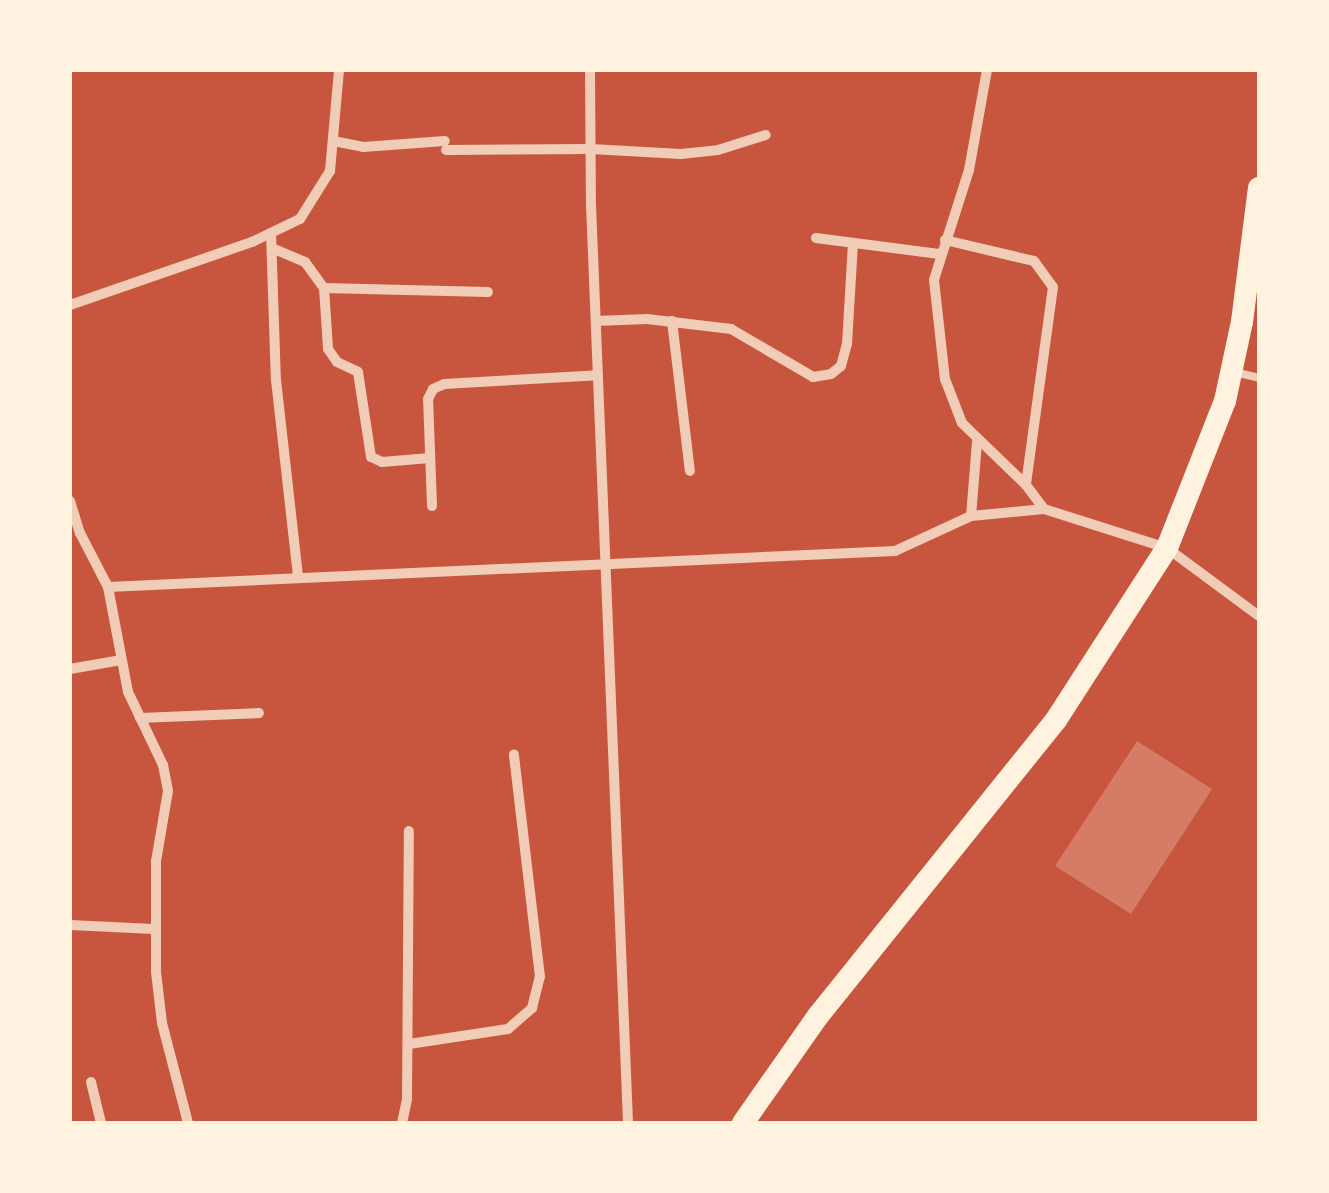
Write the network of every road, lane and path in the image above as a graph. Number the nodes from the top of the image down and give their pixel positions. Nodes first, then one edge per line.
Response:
1 (338, 70) edge
2 (590, 70) edge
3 (987, 70) edge
4 (766, 135) dead end
5 (332, 141) junction
6 (591, 149) junction
7 (1259, 188) edge
8 (271, 233) junction
9 (816, 238) dead end
10 (944, 240) junction
11 (853, 243) junction
12 (272, 248) junction
13 (939, 254) junction
14 (324, 288) junction
15 (488, 292) dead end
16 (70, 305) edge
17 (672, 321) junction
18 (596, 322) junction
19 (1231, 372) junction
20 (598, 375) junction
21 (1259, 378) edge
22 (977, 442) junction
23 (430, 458) junction
24 (690, 470) dead end
25 (1026, 486) junction
26 (70, 501) edge
27 (432, 506) dead end
28 (1044, 509) junction
29 (970, 516) junction
30 (1167, 548) junction
31 (607, 563) junction
32 (298, 576) junction
33 (108, 587) junction
34 (1259, 616) edge
35 (120, 660) junction
36 (70, 669) edge
37 (259, 713) dead end
38 (140, 718) junction
39 (514, 756) dead end
40 (410, 831) dead end
41 (70, 925) edge
42 (154, 929) junction
43 (409, 1044) junction
44 (92, 1082) dead end
45 (100, 1123) edge
46 (188, 1123) edge
47 (402, 1123) edge
48 (628, 1123) edge
49 (744, 1123) edge

1 - 5 street
2 - 6 street
3 - 10 street
4 - 6 street
5 - 6 street
5 - 8 street
6 - 18 street
7 - 19 highway
8 - 12 street
8 - 16 street
9 - 11 street
10 - 13 street
10 - 25 street
11 - 13 street
11 - 17 street
12 - 14 street
12 - 32 street
13 - 22 street
14 - 15 street
14 - 23 street
17 - 18 street
17 - 24 street
18 - 20 street
19 - 21 lane
19 - 30 highway
20 - 23 street
20 - 31 street
22 - 25 street
22 - 29 street
23 - 27 street
25 - 28 street
26 - 33 street
28 - 29 street
28 - 30 street
29 - 31 street
30 - 34 street
30 - 49 highway
31 - 32 street
31 - 48 street
32 - 33 street
33 - 35 street
35 - 36 street
35 - 38 street
37 - 38 street
38 - 42 street
39 - 43 street
40 - 43 street
41 - 42 street
42 - 46 street
43 - 47 street
44 - 45 street

